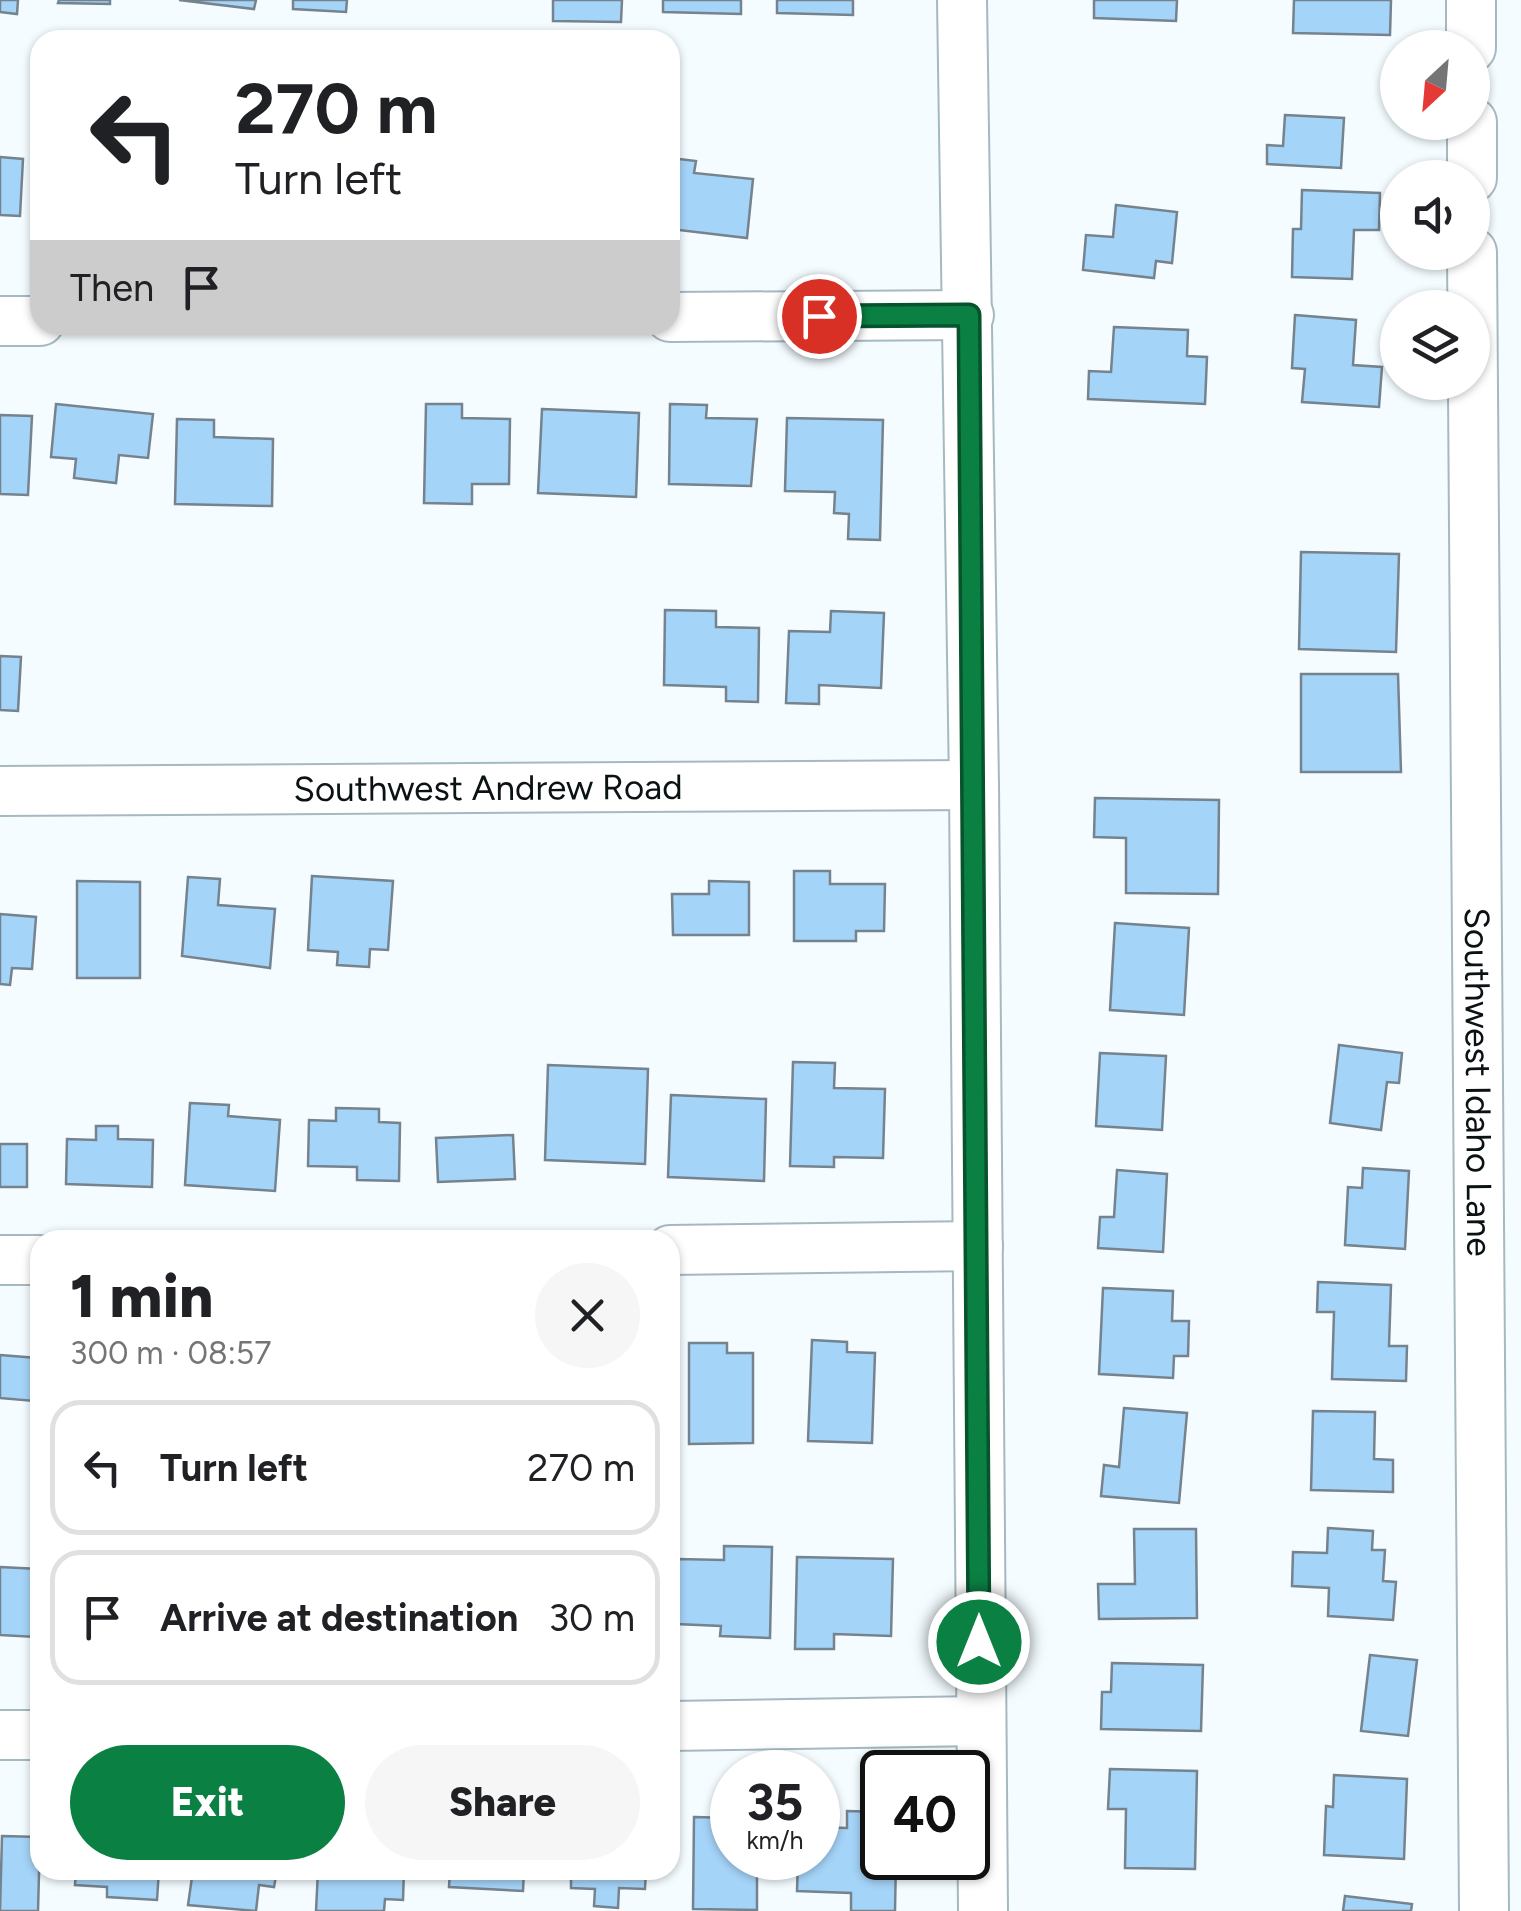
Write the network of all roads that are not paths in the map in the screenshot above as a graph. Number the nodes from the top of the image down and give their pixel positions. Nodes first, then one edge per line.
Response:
1 (962, 0) edge
2 (1471, 0) edge
3 (1471, 30) edge
4 (1472, 270) edge
5 (969, 315) junction
6 (680, 317) edge
7 (30, 321) edge
8 (0, 322) edge
9 (974, 785) junction
10 (0, 791) edge
11 (978, 1246) junction
12 (680, 1250) edge
13 (0, 1260) edge
14 (30, 1260) edge
15 (980, 1721) junction
16 (680, 1726) edge
17 (0, 1735) edge
18 (30, 1735) edge
19 (983, 1911) edge
20 (1484, 1911) edge

1 - 5 street
2 - 3 street
4 - 20 street, Southwest Idaho Lane
5 - 6 street
5 - 9 street
7 - 8 street
9 - 10 street, Southwest Andrew Road
9 - 11 street
11 - 12 street
11 - 15 street
13 - 14 street
15 - 16 street
15 - 19 street
17 - 18 street

